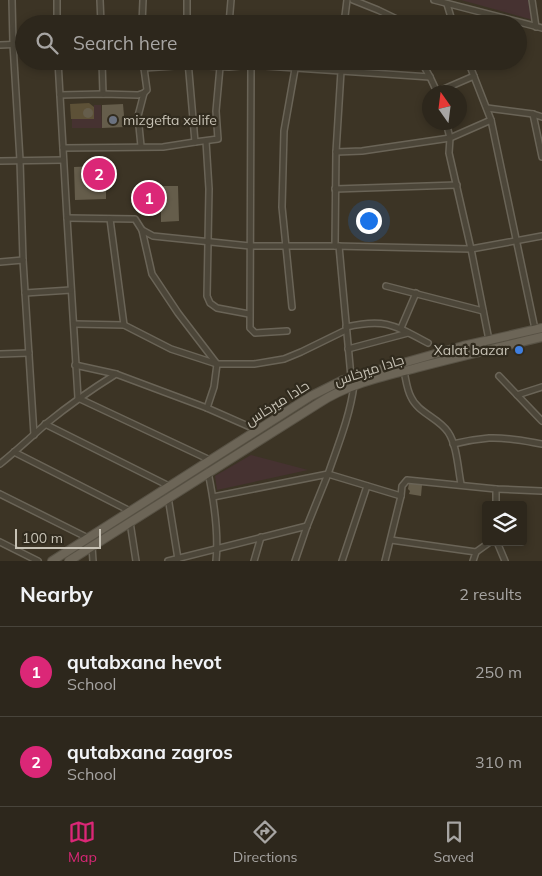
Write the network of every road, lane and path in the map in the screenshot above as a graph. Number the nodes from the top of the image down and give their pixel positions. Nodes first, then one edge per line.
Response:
1 (12, 0) edge
2 (57, 0) edge
3 (100, 0) edge
4 (143, 0) edge
5 (187, 0) edge
6 (231, 0) edge
7 (339, 0) edge
8 (354, 0) edge
9 (434, 0) edge
10 (532, 0) edge
11 (347, 2) edge
12 (447, 4) junction
13 (57, 15) edge
14 (101, 15) edge
15 (142, 15) edge
16 (186, 15) edge
17 (230, 15) edge
18 (345, 15) edge
19 (388, 15) edge
20 (450, 15) edge
21 (489, 15) edge
22 (539, 28) edge
23 (13, 44) junction
24 (0, 46) edge
25 (59, 70) edge
26 (102, 70) edge
27 (144, 70) edge
28 (189, 70) edge
29 (220, 70) edge
30 (251, 70) edge
31 (295, 70) edge
32 (318, 70) edge
33 (426, 70) edge
34 (472, 70) edge
35 (340, 71) junction
36 (474, 76) junction
37 (430, 77) junction
38 (434, 85) edge
39 (453, 85) edge
40 (144, 93) junction
41 (103, 94) junction
42 (60, 95) junction
43 (487, 108) junction
44 (533, 114) junction
45 (542, 117) edge
46 (491, 120) junction
47 (448, 130) edge
48 (450, 138) junction
49 (206, 141) junction
50 (195, 142) junction
51 (141, 146) junction
52 (63, 148) junction
53 (336, 152) junction
54 (542, 157) edge
55 (20, 160) junction
56 (63, 160) junction
57 (0, 161) edge
58 (457, 185) junction
59 (335, 189) junction
60 (66, 218) junction
61 (110, 218) junction
62 (142, 230) junction
63 (542, 236) edge
64 (208, 242) junction
65 (516, 242) junction
66 (250, 246) junction
67 (337, 246) junction
68 (286, 247) junction
69 (471, 249) junction
70 (23, 260) junction
71 (0, 262) edge
72 (386, 286) dead end
73 (71, 290) junction
74 (25, 293) junction
75 (416, 294) junction
76 (292, 308) dead end
77 (483, 311) junction
78 (249, 314) junction
79 (74, 324) junction
80 (124, 325) junction
81 (346, 328) junction
82 (401, 328) junction
83 (539, 328) edge
84 (287, 331) dead end
85 (408, 332) junction
86 (542, 337) edge
87 (488, 340) junction
88 (428, 343) dead end
89 (348, 349) junction
90 (29, 353) junction
91 (0, 354) edge
92 (217, 364) junction
93 (76, 365) junction
94 (404, 371) junction
95 (116, 374) junction
96 (499, 376) dead end
97 (351, 378) junction
98 (354, 385) junction
99 (542, 387) edge
100 (517, 395) junction
101 (78, 398) junction
102 (207, 408) junction
103 (542, 421) edge
104 (46, 424) junction
105 (257, 430) junction
106 (34, 435) junction
107 (454, 444) junction
108 (542, 444) edge
109 (14, 452) junction
110 (210, 460) junction
111 (0, 464) edge
112 (208, 472) junction
113 (328, 474) junction
114 (461, 484) junction
115 (170, 486) junction
116 (368, 486) junction
117 (496, 489) junction
118 (542, 491) edge
119 (0, 494) edge
120 (401, 496) junction
121 (168, 497) junction
122 (213, 497) junction
123 (496, 501) edge
124 (130, 511) junction
125 (130, 522) junction
126 (307, 526) junction
127 (88, 538) junction
128 (261, 538) junction
129 (391, 540) junction
130 (0, 542) edge
131 (92, 546) junction
132 (484, 546) edge
133 (499, 546) edge
134 (217, 548) junction
135 (476, 552) junction
136 (178, 559) junction
137 (38, 561) edge
138 (52, 561) edge
139 (69, 561) edge
140 (93, 561) edge
141 (136, 561) edge
142 (170, 561) edge
143 (216, 561) edge
144 (254, 561) edge
145 (295, 561) edge
146 (342, 561) edge
147 (385, 561) edge
148 (473, 561) edge
149 (505, 561) edge

1 - 23 street
2 - 13 street
3 - 14 street
4 - 15 street
5 - 16 street
6 - 17 street
7 - 11 street
8 - 19 street
9 - 12 street
10 - 22 street
11 - 18 street
12 - 20 street
12 - 21 street
23 - 24 street
23 - 55 street
25 - 42 street
26 - 41 street
27 - 40 street
28 - 50 street
29 - 49 street
30 - 66 street
31 - 68 street
32 - 35 street
33 - 37 street
34 - 36 street
35 - 37 street
35 - 53 street
36 - 39 street
36 - 43 street
37 - 38 street
40 - 41 street
40 - 51 street
41 - 42 street
42 - 52 street
43 - 44 street
43 - 46 street
44 - 45 street
44 - 54 street
46 - 48 street
46 - 65 street
47 - 48 street
48 - 53 street
48 - 58 street
49 - 50 street
49 - 64 street
50 - 51 street
51 - 52 street
52 - 56 street
53 - 59 street
55 - 56 street
55 - 57 street
55 - 70 street
56 - 60 street
58 - 59 street
58 - 69 street
59 - 67 street
60 - 61 street
60 - 73 street
61 - 62 street
61 - 80 street
62 - 64 street
62 - 92 street
63 - 65 street
64 - 66 street
64 - 78 street
65 - 69 street
65 - 83 street
66 - 68 street
66 - 78 street
67 - 68 street
67 - 69 street
67 - 81 street
68 - 76 street
69 - 77 street
70 - 71 street
70 - 74 street
72 - 75 street
73 - 74 street
73 - 79 street
74 - 90 street
75 - 77 street
75 - 82 street
77 - 87 street
78 - 84 street
79 - 80 street
79 - 93 street
80 - 92 street
81 - 82 street
81 - 89 street
81 - 92 street
82 - 85 street
83 - 87 main road, حادا ميرخاس
85 - 88 street
85 - 89 street
86 - 94 main road, جادا ميرخاس
87 - 97 main road, حادا ميرخاس
89 - 97 street
90 - 91 street
90 - 106 street
92 - 102 street
93 - 95 street
93 - 101 street
94 - 98 main road, جادا ميرخاس
94 - 107 street
95 - 101 street
95 - 102 street
96 - 100 street
97 - 105 main road, حادا ميرخاس
98 - 112 main road, جادا ميرخاس
98 - 113 street
99 - 100 street
100 - 103 street
101 - 104 street
101 - 110 street
102 - 105 street
104 - 106 street
104 - 115 street
105 - 110 main road, حادا ميرخاس
106 - 109 street
107 - 108 street
107 - 114 street
109 - 111 street
109 - 124 street
110 - 115 main road, حادا ميرخاس
112 - 121 main road, جادا ميرخاس
112 - 122 street
113 - 116 street
113 - 122 street
113 - 126 street
114 - 117 street
114 - 120 street
115 - 124 main road, حادا ميرخاس
116 - 120 street
116 - 146 street
117 - 118 street
117 - 123 street
119 - 127 street
120 - 129 street
121 - 125 main road, جادا ميرخاس
121 - 136 street
122 - 134 street
124 - 127 main road, حادا ميرخاس
125 - 131 main road, جادا ميرخاس
125 - 141 street
126 - 128 street
126 - 145 street
127 - 138 main road, حادا ميرخاس
128 - 134 street
128 - 144 street
129 - 135 street
129 - 147 street
130 - 137 street
131 - 139 main road, جادا ميرخاس
131 - 140 street
132 - 135 street
133 - 149 street
134 - 136 street
134 - 143 street
135 - 148 street
136 - 142 street

